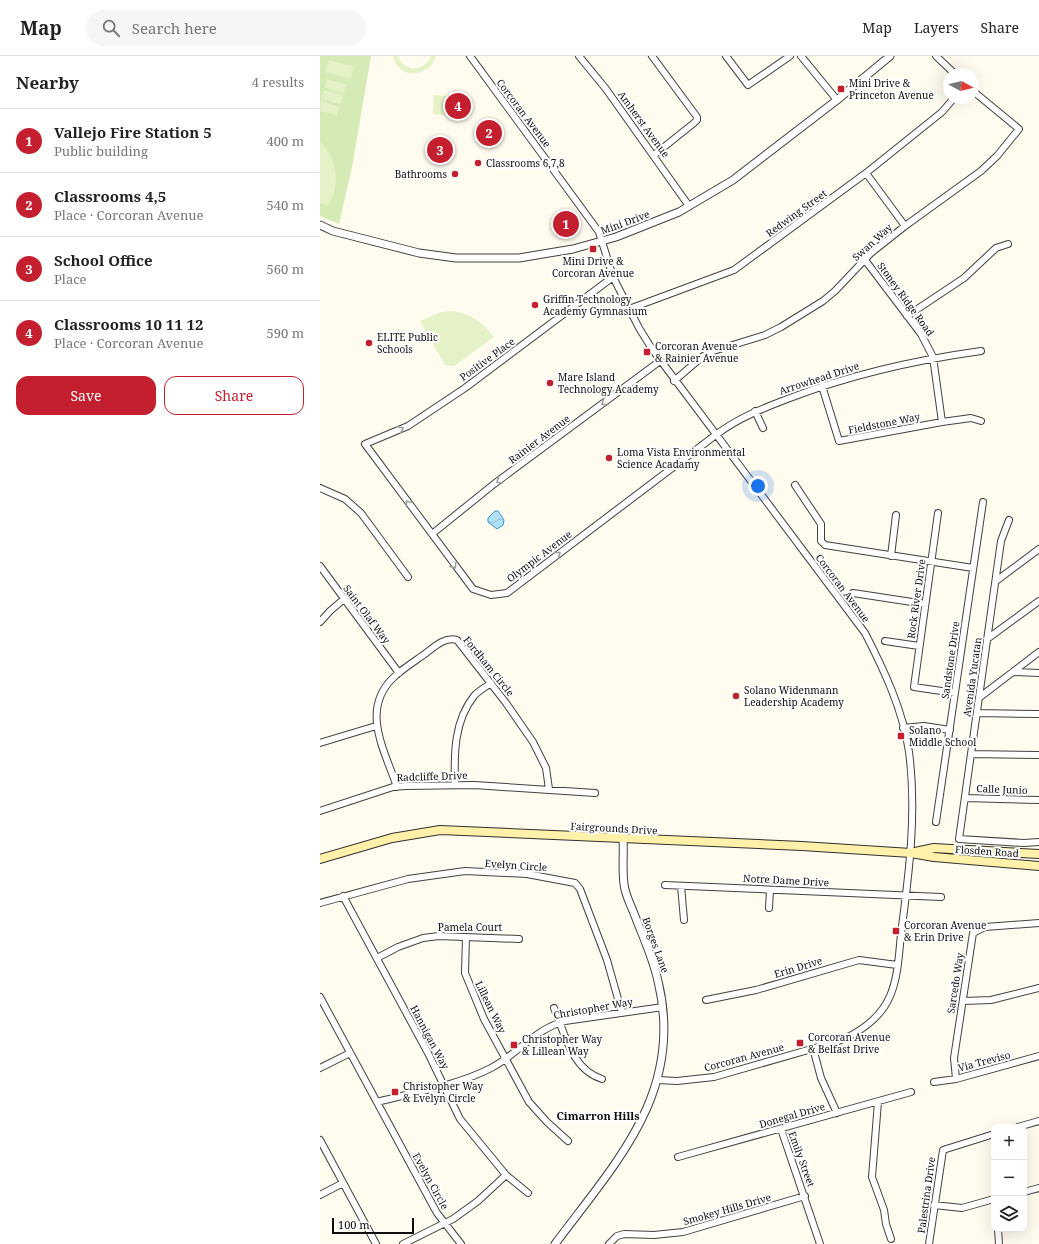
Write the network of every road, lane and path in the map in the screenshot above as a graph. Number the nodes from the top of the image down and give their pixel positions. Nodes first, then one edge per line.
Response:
1 (470, 56) edge
2 (579, 56) edge
3 (652, 56) edge
4 (726, 56) edge
5 (790, 56) edge
6 (801, 56) edge
7 (890, 56) edge
8 (936, 56) edge
9 (949, 68) edge
10 (979, 95) edge
11 (837, 100) junction
12 (949, 104) edge
13 (654, 155) junction
14 (866, 173) junction
15 (689, 206) junction
16 (320, 225) edge
17 (905, 226) junction
18 (602, 241) junction
19 (1008, 244) dead end
20 (865, 260) junction
21 (613, 277) junction
22 (629, 309) junction
23 (907, 316) junction
24 (982, 351) dead end
25 (933, 358) junction
26 (660, 361) junction
27 (674, 381) junction
28 (822, 386) junction
29 (755, 411) junction
30 (981, 421) dead end
31 (942, 422) junction
32 (763, 428) dead end
33 (717, 434) junction
34 (365, 444) joint
35 (795, 485) dead end
36 (320, 488) edge
37 (983, 502) dead end
38 (938, 513) dead end
39 (896, 515) dead end
40 (1009, 520) dead end
41 (432, 534) junction
42 (1039, 549) edge
43 (891, 556) junction
44 (931, 562) junction
45 (320, 566) edge
46 (974, 568) junction
47 (408, 577) dead end
48 (996, 581) junction
49 (853, 593) dead end
50 (344, 599) junction
51 (1039, 601) edge
52 (925, 604) junction
53 (320, 622) edge
54 (987, 639) junction
55 (885, 641) dead end
56 (920, 646) junction
57 (1039, 652) edge
58 (1013, 672) junction
59 (399, 673) junction
60 (1039, 673) edge
61 (491, 683) junction
62 (955, 693) junction
63 (980, 697) junction
64 (977, 713) junction
65 (1039, 714) edge
66 (376, 726) junction
67 (903, 728) junction
68 (950, 730) junction
69 (320, 743) edge
70 (971, 754) junction
71 (1039, 755) edge
72 (455, 785) junction
73 (396, 787) junction
74 (548, 789) junction
75 (595, 793) dead end
76 (965, 798) junction
77 (1039, 800) edge
78 (320, 811) edge
79 (936, 822) dead end
80 (623, 839) junction
81 (1039, 842) edge
82 (934, 848) joint
83 (911, 853) junction
84 (1039, 854) edge
85 (934, 857) joint
86 (320, 859) edge
87 (1039, 866) edge
88 (665, 885) dead end
89 (681, 886) junction
90 (770, 890) junction
91 (343, 896) junction
92 (906, 896) junction
93 (941, 897) dead end
94 (320, 903) edge
95 (769, 908) dead end
96 (684, 920) dead end
97 (1039, 923) edge
98 (466, 937) junction
99 (519, 938) dead end
100 (377, 958) junction
101 (897, 965) junction
102 (1039, 988) edge
103 (320, 997) edge
104 (706, 1000) dead end
105 (963, 1001) junction
106 (663, 1007) junction
107 (554, 1008) dead end
108 (622, 1012) junction
109 (560, 1022) junction
110 (813, 1048) junction
111 (350, 1053) junction
112 (1039, 1056) edge
113 (506, 1059) junction
114 (320, 1068) edge
115 (602, 1079) dead end
116 (956, 1079) junction
117 (658, 1080) junction
118 (934, 1082) dead end
119 (444, 1085) junction
120 (911, 1092) dead end
121 (377, 1102) junction
122 (878, 1102) junction
123 (836, 1113) junction
124 (1039, 1121) edge
125 (1027, 1124) edge
126 (781, 1129) junction
127 (991, 1135) edge
128 (320, 1140) edge
129 (568, 1141) dead end
130 (678, 1157) dead end
131 (506, 1175) junction
132 (343, 1183) junction
133 (1039, 1188) edge
134 (1027, 1191) edge
135 (528, 1193) dead end
136 (320, 1195) edge
137 (805, 1196) junction
138 (991, 1200) edge
139 (934, 1205) junction
140 (444, 1223) junction
141 (998, 1232) edge
142 (892, 1239) dead end
143 (376, 1244) edge
144 (403, 1244) edge
145 (461, 1244) edge
146 (555, 1244) edge
147 (609, 1244) edge
148 (820, 1244) edge
149 (929, 1244) edge
150 (999, 1244) edge

1 - 18 street, Corcoran Avenue
2 - 13 street, Amherst Avenue
3 - 13 street
4 - 5 street
6 - 11 street
7 - 11 street, Mini Drive
8 - 9 street
10 - 17 street, Swan Way
11 - 15 street, Mini Drive
12 - 14 street, Redwing Street
13 - 15 street, Amherst Avenue
14 - 17 street
14 - 22 street, Redwing Street
15 - 18 street, Mini Drive
16 - 18 street, Mini Drive
17 - 20 street, Swan Way
18 - 21 street, Corcoran Avenue
19 - 23 street
20 - 23 street, Stoney Ridge Road
20 - 27 street, Swan Way
21 - 22 street, Corcoran Avenue
34 -> 21 street, Positive Place
22 - 26 street, Corcoran Avenue
23 - 25 street, Stoney Ridge Road
24 - 25 street, Arrowhead Drive
25 - 28 street, Arrowhead Drive
25 - 31 street, Stoney Ridge Road
26 - 27 street, Corcoran Avenue
26 -> 41 street, Rainier Avenue
27 - 33 street, Corcoran Avenue
28 - 29 street, Arrowhead Drive
28 - 31 street, Fieldstone Way
29 - 32 street
29 - 33 street, Arrowhead Drive
30 - 31 street
41 -> 33 street, Olympic Avenue
33 - 67 street, Corcoran Avenue
41 -> 34 street, Olympic Avenue
35 - 43 street
36 - 47 street
37 - 46 street, Sandstone Drive
38 - 44 street, Rock River Drive
39 - 43 street
40 - 48 street, Avenida Yucatan
42 - 48 street
43 - 44 street
44 - 46 street
44 - 52 street, Rock River Drive
45 - 50 street, Saint Olaf Way
46 - 62 street, Sandstone Drive
48 - 54 street, Avenida Yucatan
49 - 52 street
50 - 53 street
50 - 59 street, Saint Olaf Way
51 - 54 street
52 - 56 street, Rock River Drive
54 - 63 street, Avenida Yucatan
55 - 56 street
56 - 62 street, Rock River Drive
57 - 58 street
58 - 60 street
58 - 63 street
59 - 61 street, Fordham Circle
59 - 66 street, Fordham Circle
61 - 72 street
61 - 74 street, Fordham Circle
62 - 68 street, Sandstone Drive
63 - 64 street, Avenida Yucatan
64 - 65 street
64 - 70 street, Avenida Yucatan
66 - 69 street
66 - 73 street, Fordham Circle
67 - 68 street
67 - 83 street, Corcoran Avenue
68 - 79 street, Sandstone Drive
70 - 71 street
70 - 76 street, Avenida Yucatan
72 - 73 street, Radcliffe Drive
72 - 74 street, Radcliffe Drive
73 - 78 street, Radcliffe Drive
74 - 75 street, Radcliffe Drive
76 - 77 street, Calle Junio
76 - 81 street, Avenida Yucatan
80 - 83 main road, Fairgrounds Drive
80 - 86 main road, Fairgrounds Drive
80 - 106 street, Borges Lane
82 - 83 main road, Fairgrounds Drive
82 - 84 main road, Flosden Road
83 - 85 main road, Fairgrounds Drive
83 - 92 street, Corcoran Avenue
85 - 87 main road, Flosden Road
88 - 89 street, Notre Dame Drive
89 - 90 street, Notre Dame Drive
89 - 96 street
90 - 92 street, Notre Dame Drive
90 - 95 street
91 - 94 street, Evelyn Circle
91 - 100 street, Hannigan Way
91 - 108 street, Evelyn Circle
92 - 93 street, Notre Dame Drive
92 - 101 street, Corcoran Avenue
97 - 105 street, Sarcedo Way
98 - 99 street, Pamela Court
98 - 100 street, Pamela Court
98 - 113 street, Lillean Way
100 - 119 street, Hannigan Way
101 - 104 street, Erin Drive
101 - 110 street, Corcoran Avenue
102 - 105 street
103 - 111 street, Evelyn Circle
105 - 116 street, Sarcedo Way
106 - 108 street, Christopher Way
106 - 117 street, Borges Lane
107 - 109 street
108 - 109 street, Christopher Way
109 - 113 street, Christopher Way
109 - 115 street
110 - 117 street, Corcoran Avenue
110 - 123 street
111 - 114 street
111 - 121 street, Evelyn Circle
112 - 116 street, Via Treviso
113 - 119 street, Christopher Way
113 - 129 street, Lillean Way
116 - 118 street, Via Treviso
117 - 146 street, Borges Lane
119 - 121 street, Christopher Way
119 - 131 street, Hannigan Way
120 - 122 street, Donegal Drive
121 - 140 street, Evelyn Circle
122 - 123 street, Donegal Drive
122 - 142 street
123 - 126 street, Donegal Drive
124 - 125 street
126 - 130 street, Donegal Drive
126 - 137 street, Emily Street
127 - 139 street, Palestrina Drive
128 - 132 street
131 - 135 street, Hannigan Way
131 - 140 street
132 - 136 street
132 - 143 street
133 - 134 street
137 - 147 street, Smokey Hills Drive
137 - 148 street, Emily Street
138 - 139 street
139 - 149 street, Palestrina Drive
140 - 144 street
140 - 145 street, Evelyn Circle
141 - 150 street

